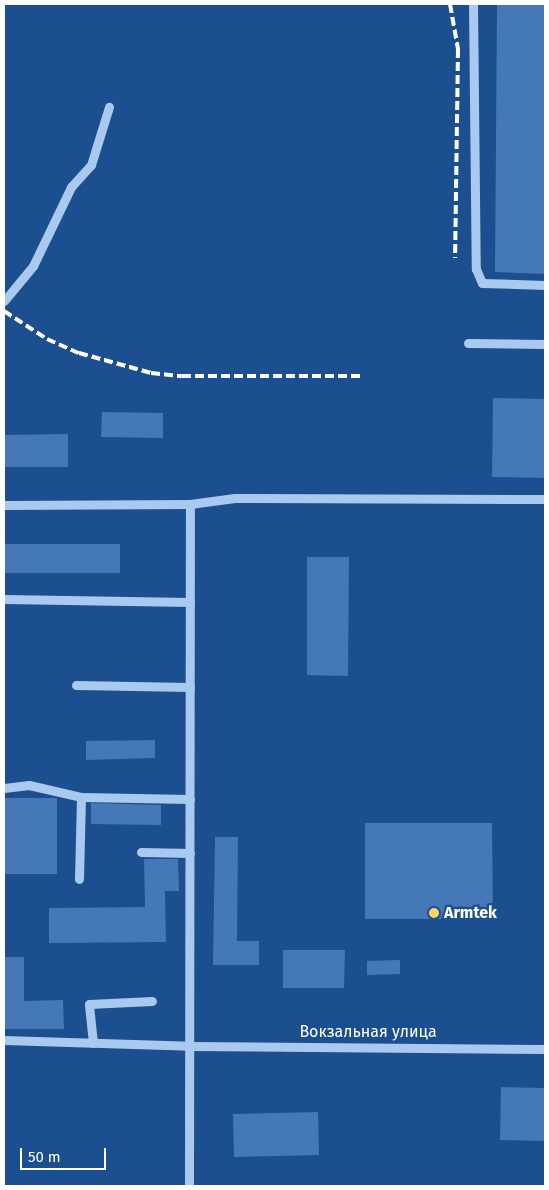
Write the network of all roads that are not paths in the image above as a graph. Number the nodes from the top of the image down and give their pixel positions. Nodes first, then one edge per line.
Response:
1 (473, 4) edge
2 (109, 106) dead end
3 (545, 286) edge
4 (4, 301) edge
5 (468, 343) dead end
6 (545, 344) edge
7 (545, 499) edge
8 (190, 504) junction
9 (4, 505) edge
10 (4, 599) edge
11 (190, 602) junction
12 (76, 685) dead end
13 (190, 686) junction
14 (4, 788) edge
15 (81, 797) junction
16 (190, 799) junction
17 (141, 852) dead end
18 (190, 852) junction
19 (79, 878) dead end
20 (152, 1001) dead end
21 (4, 1040) edge
22 (93, 1043) junction
23 (190, 1046) junction
24 (545, 1049) edge
25 (189, 1186) edge

1 - 3 street
2 - 4 street
5 - 6 street
7 - 8 street
8 - 9 street
8 - 11 street
10 - 11 street
11 - 13 street
12 - 13 street
13 - 16 street
14 - 15 street
15 - 16 street
15 - 19 street
16 - 18 street
17 - 18 street
18 - 23 street
20 - 22 street
21 - 22 street, Вокзальная улица
22 - 23 street, Вокзальная улица
23 - 24 street, Вокзальная улица
23 - 25 street

